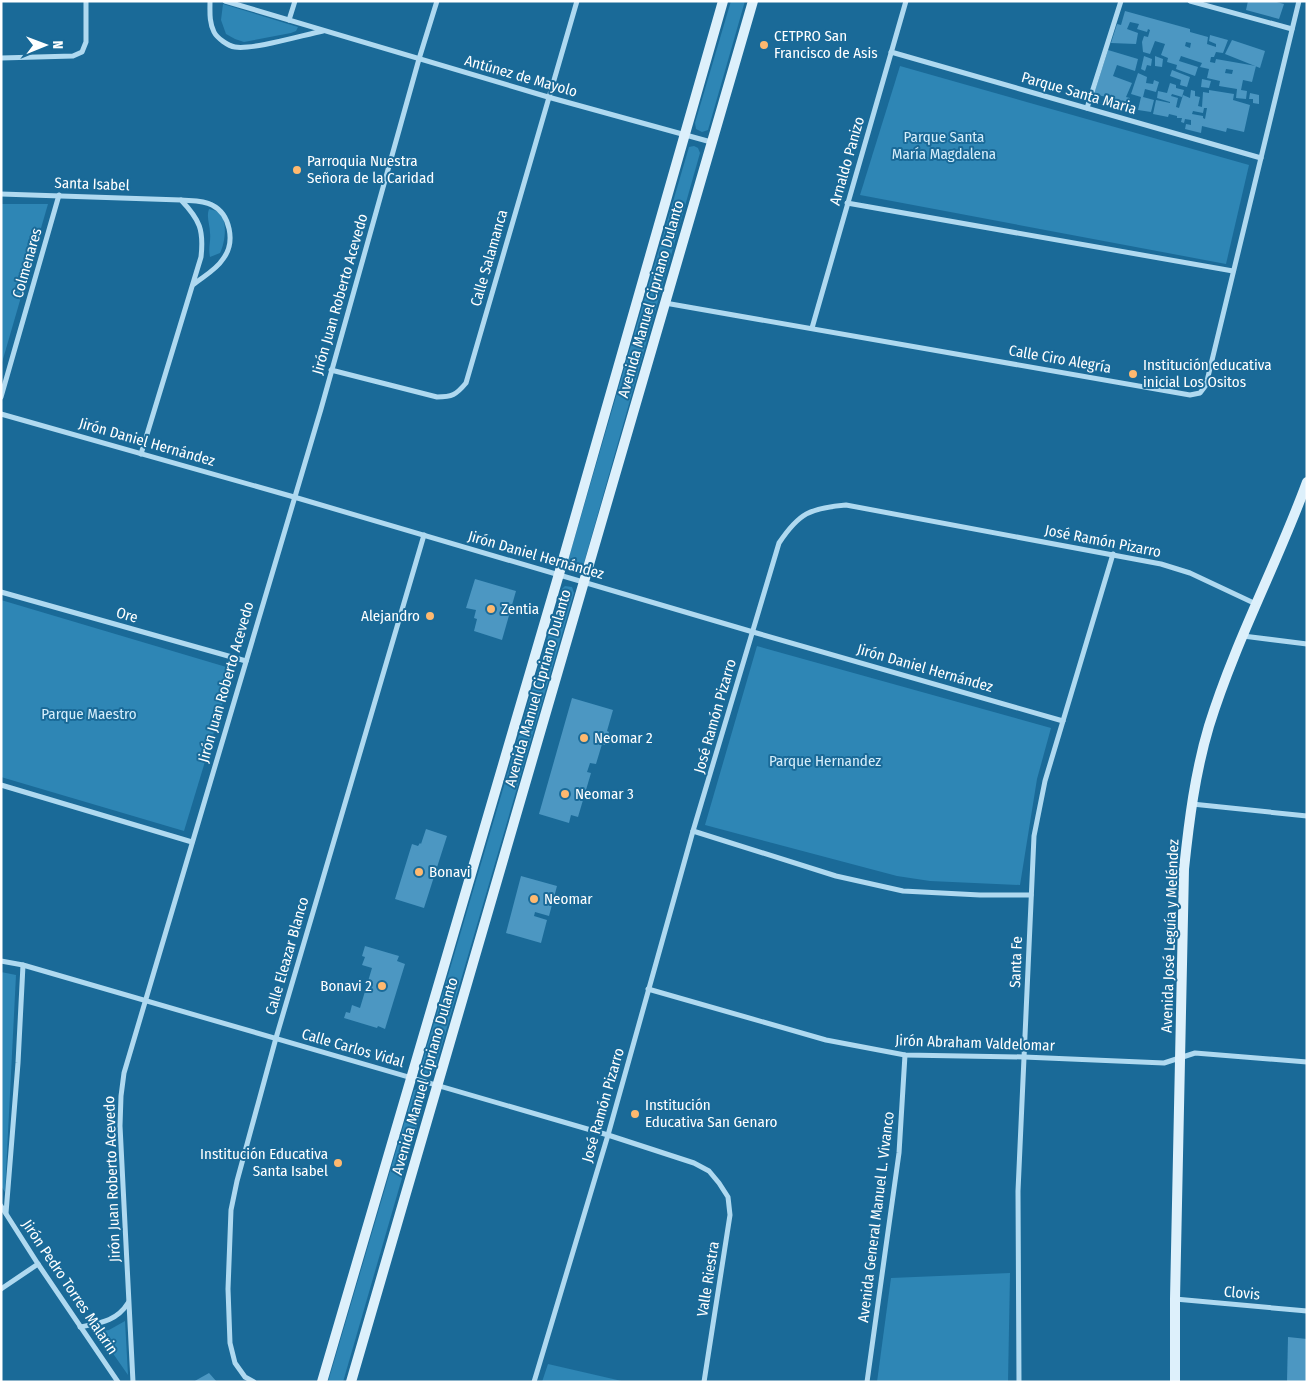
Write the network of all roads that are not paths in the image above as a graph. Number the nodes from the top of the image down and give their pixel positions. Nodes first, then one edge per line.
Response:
1 (86, 1) edge
2 (210, 1) edge
3 (225, 1) edge
4 (295, 1) edge
5 (437, 1) edge
6 (577, 1) edge
7 (723, 1) edge
8 (753, 1) edge
9 (906, 1) edge
10 (1120, 1) edge
11 (1190, 1) edge
12 (1299, 1) edge
13 (289, 20) junction
14 (1292, 29) junction
15 (324, 30) junction
16 (891, 52) junction
17 (1, 58) edge
18 (419, 59) junction
19 (548, 97) junction
20 (1087, 108) junction
21 (684, 135) junction
22 (711, 142) junction
23 (1261, 158) junction
24 (1, 194) edge
25 (59, 195) junction
26 (181, 200) junction
27 (848, 203) junction
28 (1233, 271) junction
29 (193, 284) junction
30 (665, 303) junction
31 (812, 328) junction
32 (331, 370) junction
33 (1, 397) edge
34 (1, 414) edge
35 (141, 454) junction
36 (1307, 482) edge
37 (294, 496) junction
38 (424, 536) junction
39 (1113, 554) junction
40 (559, 574) junction
41 (585, 582) junction
42 (1, 592) edge
43 (1256, 604) junction
44 (752, 632) junction
45 (1242, 636) junction
46 (1307, 644) edge
47 (246, 661) junction
48 (1063, 721) junction
49 (1, 785) edge
50 (1191, 804) junction
51 (1307, 816) edge
52 (693, 831) junction
53 (192, 842) junction
54 (1031, 895) junction
55 (1, 961) edge
56 (23, 965) junction
57 (648, 988) junction
58 (146, 1001) junction
59 (276, 1038) junction
60 (905, 1055) junction
61 (1024, 1057) junction
62 (1181, 1057) junction
63 (1307, 1062) edge
64 (411, 1078) junction
65 (438, 1087) junction
66 (608, 1135) junction
67 (719, 1182) joint
68 (1, 1206) edge
69 (6, 1213) junction
70 (38, 1264) junction
71 (1, 1290) edge
72 (1175, 1299) junction
73 (128, 1303) junction
74 (1307, 1311) edge
75 (80, 1327) junction
76 (118, 1382) edge
77 (133, 1382) edge
78 (254, 1382) edge
79 (322, 1382) edge
80 (351, 1382) edge
81 (534, 1382) edge
82 (704, 1382) edge
83 (867, 1382) edge
84 (1019, 1382) edge
85 (1175, 1382) edge

1 - 17 street
2 - 15 street, Antúnez de Mayolo
3 - 13 street, Antúnez de Mayolo
4 - 13 street
5 - 18 street, Jirón Juan Roberto Acevedo
6 - 19 street, Calle Salamanca
7 - 21 main road, Avenida Manuel Cipriano Dulanto
8 - 22 main road, Avenida Manuel Cipriano Dulanto
9 - 16 street, Arnaldo Panizo
10 - 20 street
11 - 14 street
12 - 14 street, Calle Ciro Alegría
13 - 15 street, Antúnez de Mayolo
14 - 23 street, Calle Ciro Alegría
15 - 18 street, Antúnez de Mayolo
16 - 20 street, Parque Santa Maria
16 - 27 street, Arnaldo Panizo
18 - 19 street, Antúnez de Mayolo
18 - 32 street, Jirón Juan Roberto Acevedo
19 - 21 street, Antúnez de Mayolo
19 - 32 street, Calle Salamanca
20 - 23 street, Parque Santa Maria
21 - 22 street, Antúnez de Mayolo
21 - 40 main road, Avenida Manuel Cipriano Dulanto
22 - 30 main road, Avenida Manuel Cipriano Dulanto
23 - 28 street, Calle Ciro Alegría
24 - 25 street, Santa Isabel
25 - 26 street, Santa Isabel
25 - 33 street, Colmenares
26 - 29 street
26 - 29 street, Santa Isabel
27 - 28 street
27 - 31 street, Arnaldo Panizo
28 - 31 street, Calle Ciro Alegría
29 - 35 street
30 - 31 street, Calle Ciro Alegría
30 - 41 main road, Avenida Manuel Cipriano Dulanto
32 - 37 street, Jirón Juan Roberto Acevedo
34 - 35 street, Jirón Daniel Hernández
35 - 37 street, Jirón Daniel Hernández
36 - 43 main road, Avenida José Leguía y Meléndez
37 - 38 street, Jirón Daniel Hernández
37 - 47 street, Jirón Juan Roberto Acevedo
38 - 40 street, Jirón Daniel Hernández
38 - 59 street, Calle Eleazar Blanco
39 - 43 street, José Ramón Pizarro
39 - 44 street, José Ramón Pizarro
39 - 48 street, Santa Fe
40 - 41 street, Jirón Daniel Hernández
40 - 64 main road, Avenida Manuel Cipriano Dulanto
41 - 44 street, Jirón Daniel Hernández
41 - 65 main road, Avenida Manuel Cipriano Dulanto
42 - 47 street, Ore
43 - 45 main road, Avenida José Leguía y Meléndez
44 - 48 street, Jirón Daniel Hernández
44 - 52 street, José Ramón Pizarro
45 - 46 street
45 - 50 main road, Avenida José Leguía y Meléndez
47 - 53 street, Jirón Juan Roberto Acevedo
48 - 54 street, Santa Fe
49 - 53 street
50 - 51 street
50 - 62 main road, Avenida José Leguía y Meléndez
52 - 54 street
52 - 57 street, José Ramón Pizarro
53 - 58 street, Jirón Juan Roberto Acevedo
54 - 61 street, Santa Fe
55 - 56 street, Calle Carlos Vidal
56 - 58 street, Calle Carlos Vidal
56 - 69 street
57 - 60 street, Jirón Abraham Valdelomar
57 - 66 street, José Ramón Pizarro
58 - 59 street, Calle Carlos Vidal
58 - 73 street, Jirón Juan Roberto Acevedo
59 - 64 street, Calle Carlos Vidal
59 - 78 street, Calle Eleazar Blanco
60 - 61 street, Jirón Abraham Valdelomar
60 - 83 street, Avenida General Manuel L. Vivanco
61 - 62 street, Jirón Abraham Valdelomar
61 - 84 street, Santa Fe
62 - 63 street, Jirón Abraham Valdelomar
62 - 72 main road, Avenida José Leguía y Meléndez
64 - 65 street, Calle Carlos Vidal
64 - 79 main road, Avenida Manuel Cipriano Dulanto
65 - 66 street, Calle Carlos Vidal
65 - 80 main road, Avenida Manuel Cipriano Dulanto
66 - 67 street, Calle Carlos Vidal
66 - 81 street, José Ramón Pizarro
67 - 82 street, Valle Riestra
68 - 69 street, Jirón Pedro Torres Malarin
69 - 70 street, Jirón Pedro Torres Malarin
70 - 71 street
70 - 75 street, Jirón Pedro Torres Malarin
72 - 74 street, Clovis
72 - 85 main road, Avenida José Leguía y Meléndez
73 - 75 street
73 - 77 street, Jirón Juan Roberto Acevedo
75 - 76 street, Jirón Pedro Torres Malarin

